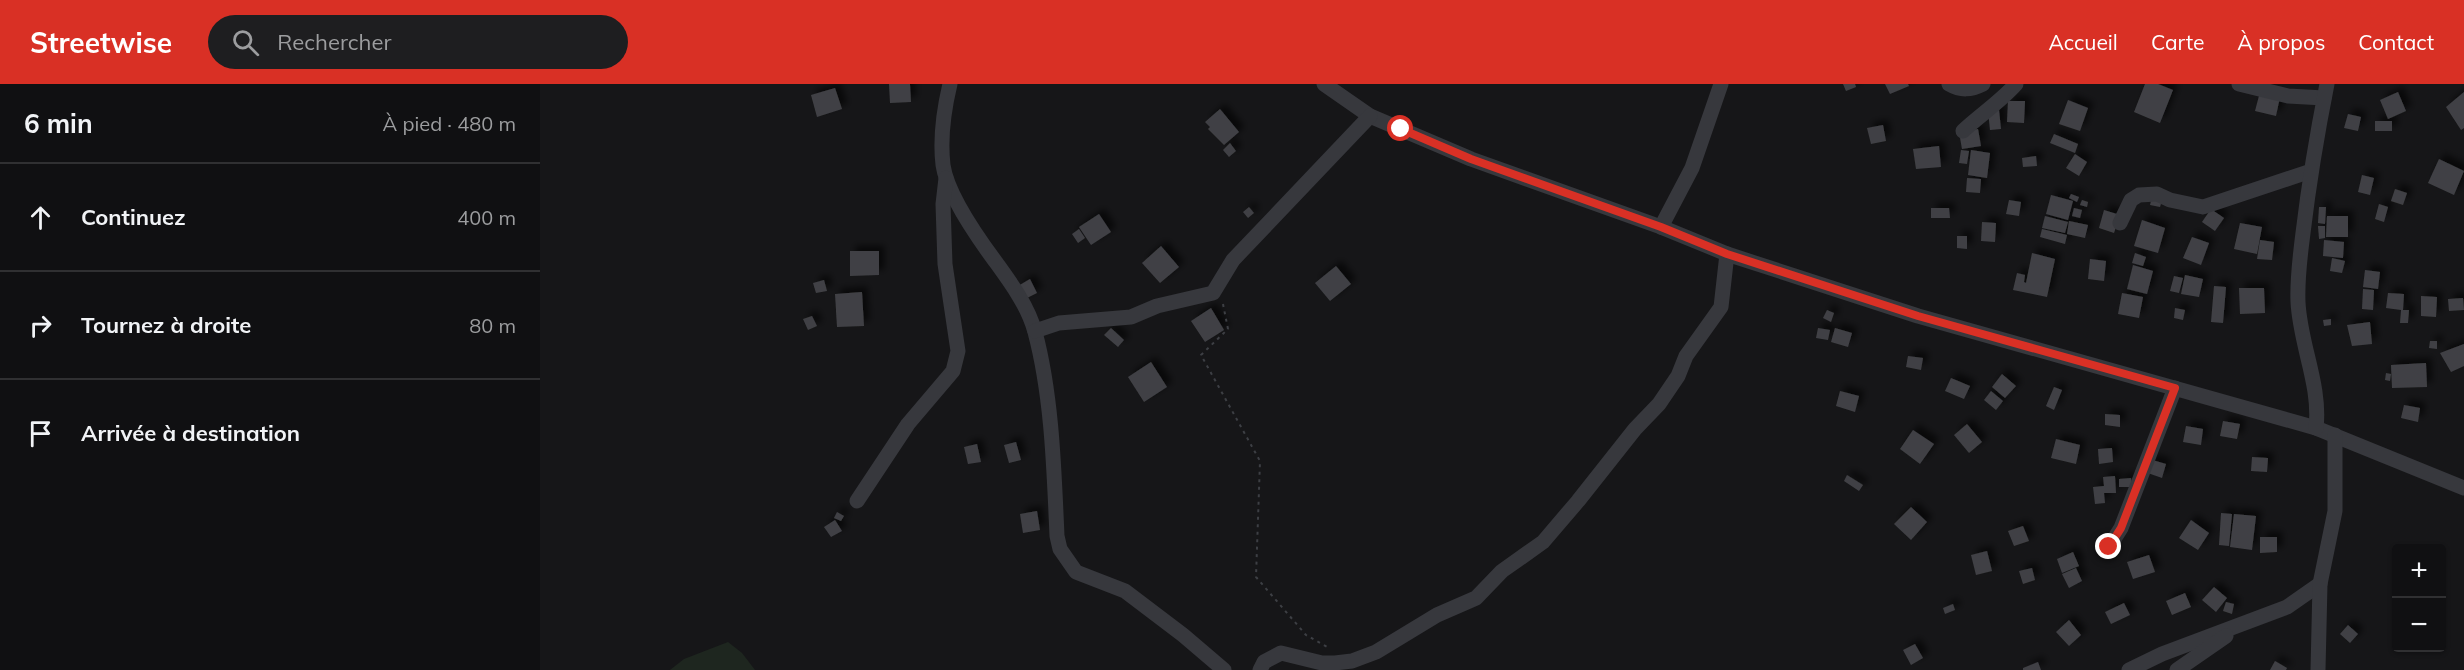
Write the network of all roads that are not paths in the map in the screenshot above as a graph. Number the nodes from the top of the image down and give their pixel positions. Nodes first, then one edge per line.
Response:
1 (950, 84) edge
2 (1324, 84) edge
3 (1720, 84) edge
4 (1949, 84) edge
5 (1983, 84) edge
6 (2016, 84) edge
7 (2239, 84) edge
8 (2326, 91) edge
9 (1370, 116) junction
10 (1963, 131) dead end
11 (2311, 171) junction
12 (946, 178) junction
13 (2120, 223) dead end
14 (1661, 227) junction
15 (1727, 254) junction
16 (1035, 331) junction
17 (2175, 388) junction
18 (2316, 428) junction
19 (2335, 435) junction
20 (2464, 488) edge
21 (858, 501) dead end
22 (2109, 547) dead end
23 (2320, 584) junction
24 (2246, 624) junction
25 (1224, 670) edge
26 (1260, 670) edge
27 (2129, 670) edge
28 (2177, 670) edge
29 (2318, 670) edge

1 - 12 street
2 - 9 street
3 - 14 street
4 - 5 street
6 - 10 street
7 - 8 street
8 - 11 street
9 - 14 street
9 - 16 street
11 - 13 street
11 - 18 street
12 - 16 street
12 - 21 street
14 - 15 street
15 - 17 street
15 - 26 street
16 - 25 street
17 - 18 street
17 - 22 street
18 - 19 street
19 - 20 street
19 - 23 street
23 - 24 street
23 - 29 street
24 - 27 street
24 - 28 street

